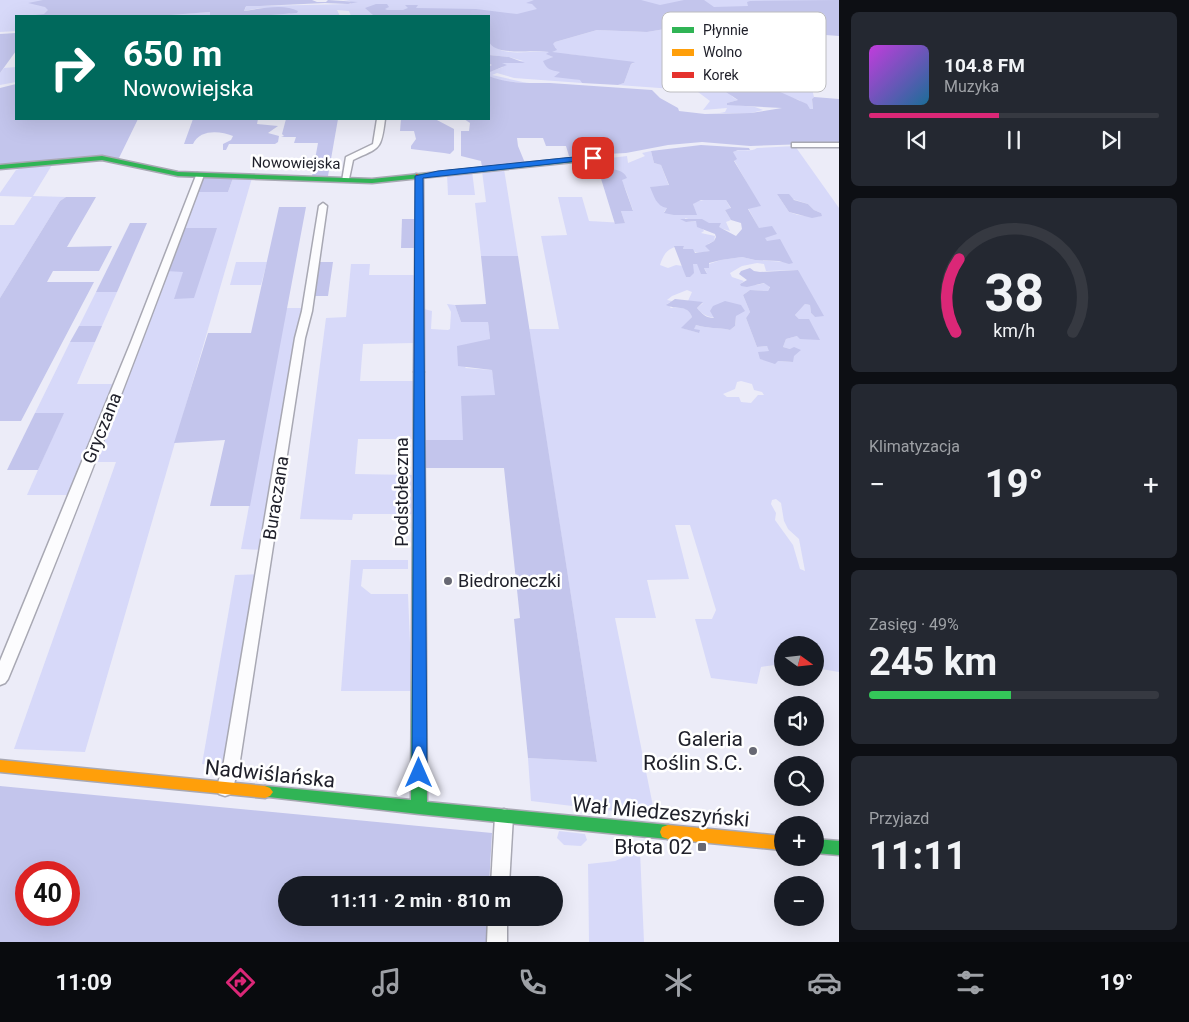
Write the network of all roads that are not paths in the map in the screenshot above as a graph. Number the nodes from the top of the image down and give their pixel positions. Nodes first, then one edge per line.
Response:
1 (381, 120) edge
2 (795, 145) dead end
3 (839, 145) edge
4 (593, 158) dead end
5 (0, 167) edge
6 (200, 175) junction
7 (419, 176) junction
8 (345, 179) junction
9 (323, 206) dead end
10 (0, 679) edge
11 (0, 766) edge
12 (225, 789) junction
13 (419, 808) junction
14 (504, 816) junction
15 (537, 819) joint
16 (774, 842) edge
17 (824, 847) edge
18 (839, 848) edge
19 (501, 876) edge
20 (498, 926) edge
21 (497, 942) edge

1 - 8 street
2 - 3 street
4 - 7 street, Nowowiejska
5 - 6 street, Nowowiejska
6 - 8 street, Nowowiejska
6 - 10 street, Gryczana
7 - 8 street, Nowowiejska
7 - 13 street, Podstołeczna
9 - 12 street, Buraczana
11 - 12 street, Nadwiślańska
12 - 13 street, Nadwiślańska
13 - 14 street, Nadwiślańska
14 - 15 street, Nadwiślańska
14 - 19 street
15 - 16 street, Wał Miedzeszyński
17 - 18 street
20 - 21 street

